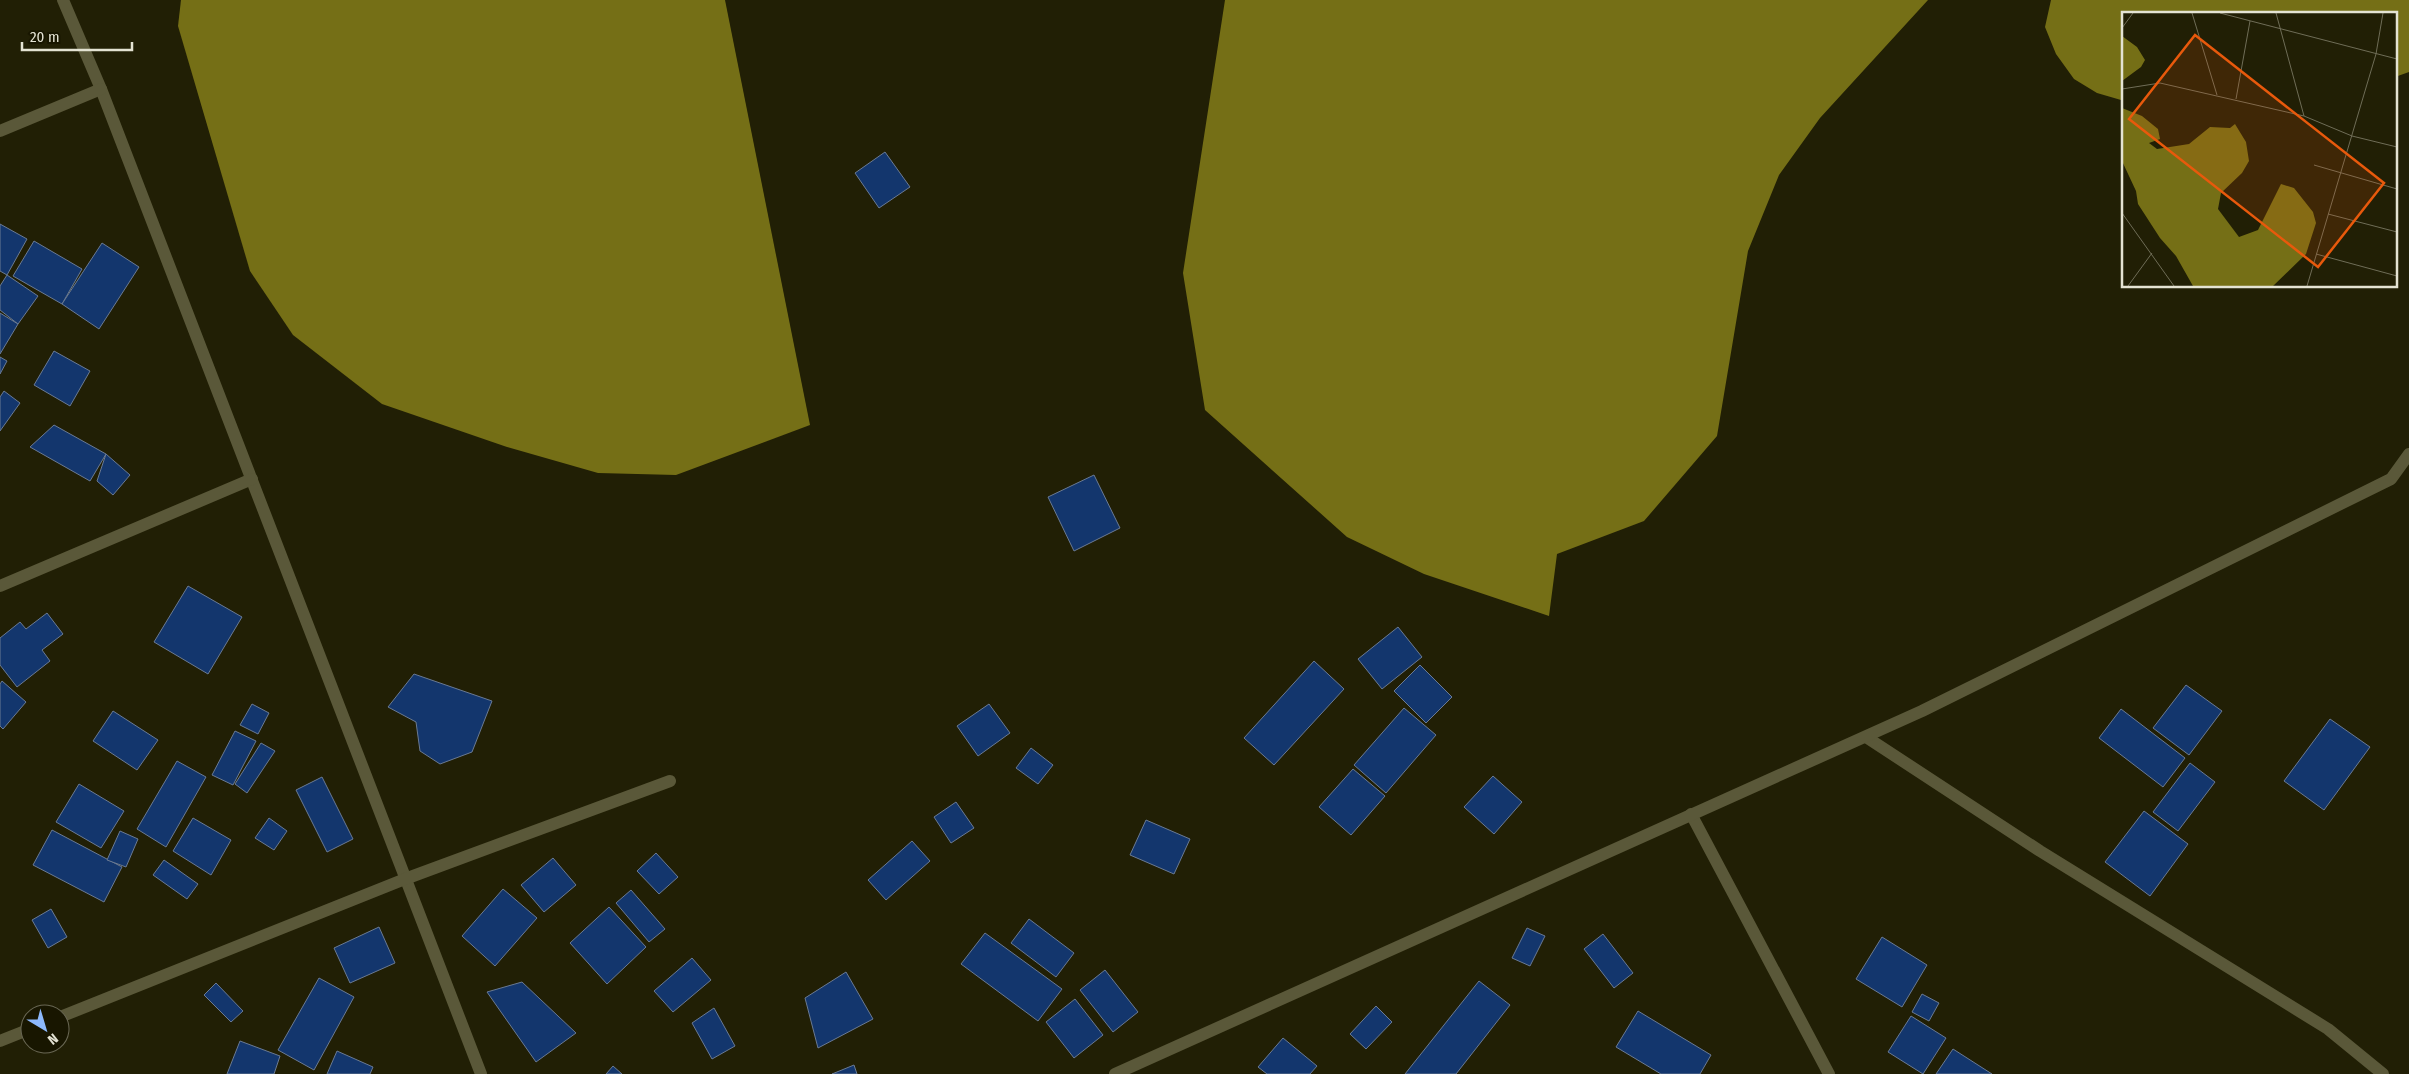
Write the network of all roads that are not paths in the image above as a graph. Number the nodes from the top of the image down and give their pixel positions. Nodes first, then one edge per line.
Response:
1 (63, 0) edge
2 (101, 89) junction
3 (0, 131) edge
4 (2409, 454) edge
5 (252, 479) junction
6 (0, 586) edge
7 (1866, 737) junction
8 (670, 781) dead end
9 (1691, 814) junction
10 (405, 879) junction
11 (70, 1013) edge
12 (20, 1033) edge
13 (0, 1041) edge
14 (481, 1074) edge
15 (1115, 1074) edge
16 (1829, 1074) edge
17 (2383, 1074) edge

1 - 2 street
2 - 3 street
2 - 5 street
4 - 7 street
5 - 6 street
5 - 10 street
7 - 9 street
7 - 17 street
8 - 10 street
9 - 15 street
9 - 16 street
10 - 11 street
10 - 14 street
12 - 13 street

